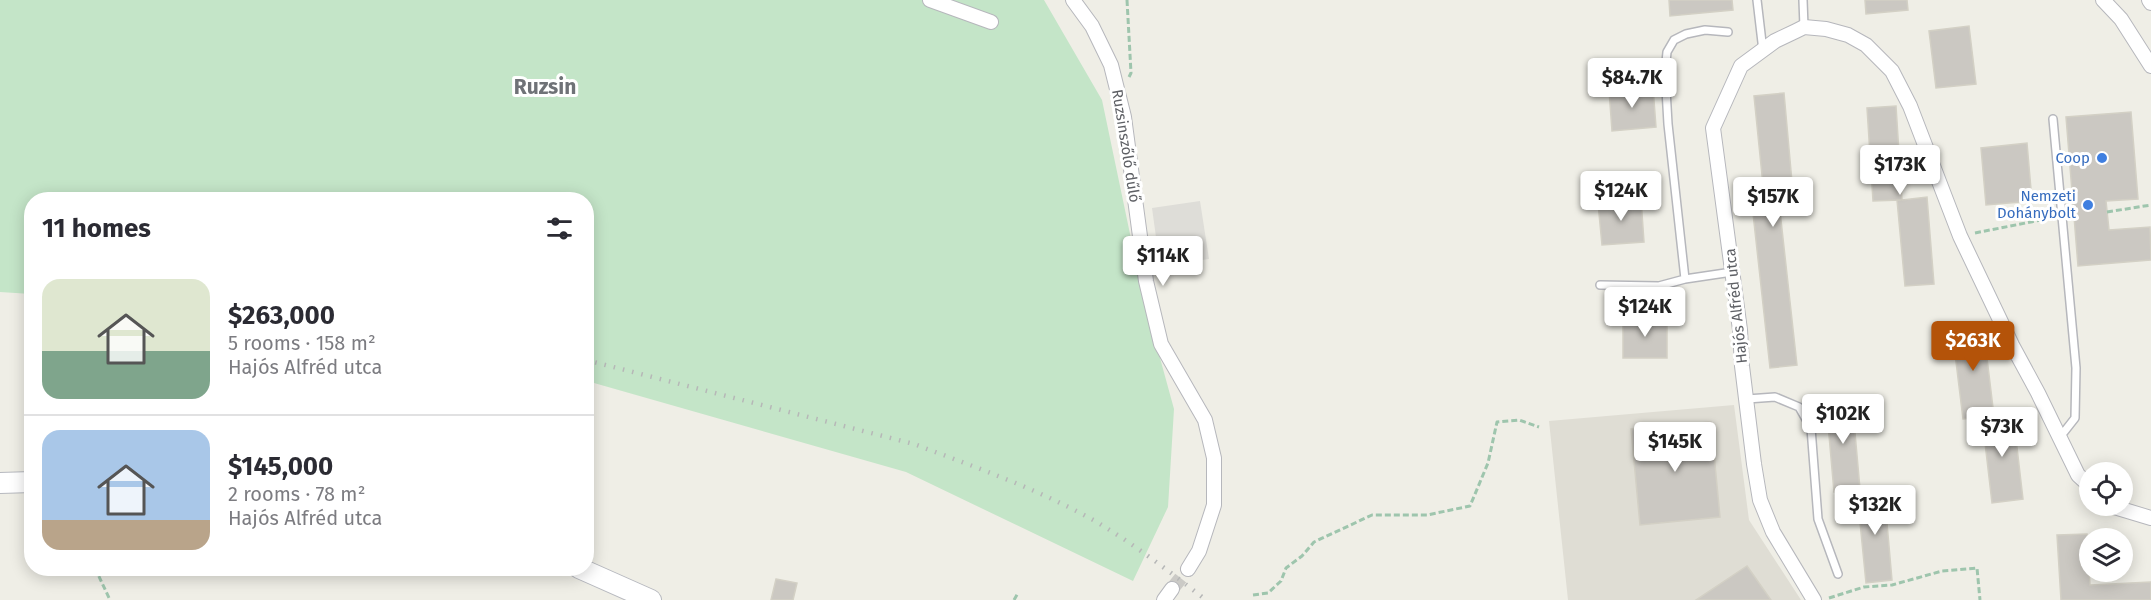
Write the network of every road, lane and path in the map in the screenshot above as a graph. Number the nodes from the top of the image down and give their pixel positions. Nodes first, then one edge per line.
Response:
1 (930, 0) edge
2 (1073, 0) edge
3 (1127, 0) edge
4 (1757, 0) edge
5 (1803, 0) edge
6 (2103, 0) edge
7 (991, 22) dead end
8 (1804, 27) junction
9 (1728, 32) dead end
10 (1763, 51) junction
11 (2151, 66) edge
12 (1120, 101) junction
13 (2053, 119) dead end
14 (2151, 205) edge
15 (2107, 212) dead end
16 (2064, 215) junction
17 (1960, 236) junction
18 (1732, 272) junction
19 (1685, 279) junction
20 (1600, 285) dead end
21 (1747, 399) junction
22 (1539, 427) dead end
23 (2057, 435) junction
24 (2079, 476) edge
25 (24, 482) edge
26 (0, 483) edge
27 (2133, 513) edge
28 (2151, 518) edge
29 (1188, 569) tunnel mouth
30 (1838, 574) dead end
31 (594, 575) edge
32 (99, 576) edge
33 (1018, 592) dead end
34 (1253, 594) dead end
35 (1821, 599) edge
36 (110, 600) edge
37 (651, 600) edge
38 (1014, 600) edge
39 (1980, 600) edge

1 - 7 street
2 - 12 street, Ruzsinszőlő dűlő
3 - 12 path
4 - 10 lane
5 - 8 lane
6 - 11 street
8 - 10 street, Hajós Alfréd utca
8 - 17 street
9 - 19 lane
10 - 18 street, Hajós Alfréd utca
12 - 29 street, Ruzsinszőlő dűlő
13 - 16 lane
14 - 15 path
16 - 17 path
16 - 23 lane
17 - 23 street
18 - 19 lane
18 - 21 street, Hajós Alfréd utca
19 - 20 lane
21 - 30 lane
21 - 35 street, Hajós Alfréd utca
22 - 34 path
23 - 24 street
25 - 26 main road
27 - 28 street
31 - 37 main road
32 - 36 path
33 - 38 path
35 - 39 path

